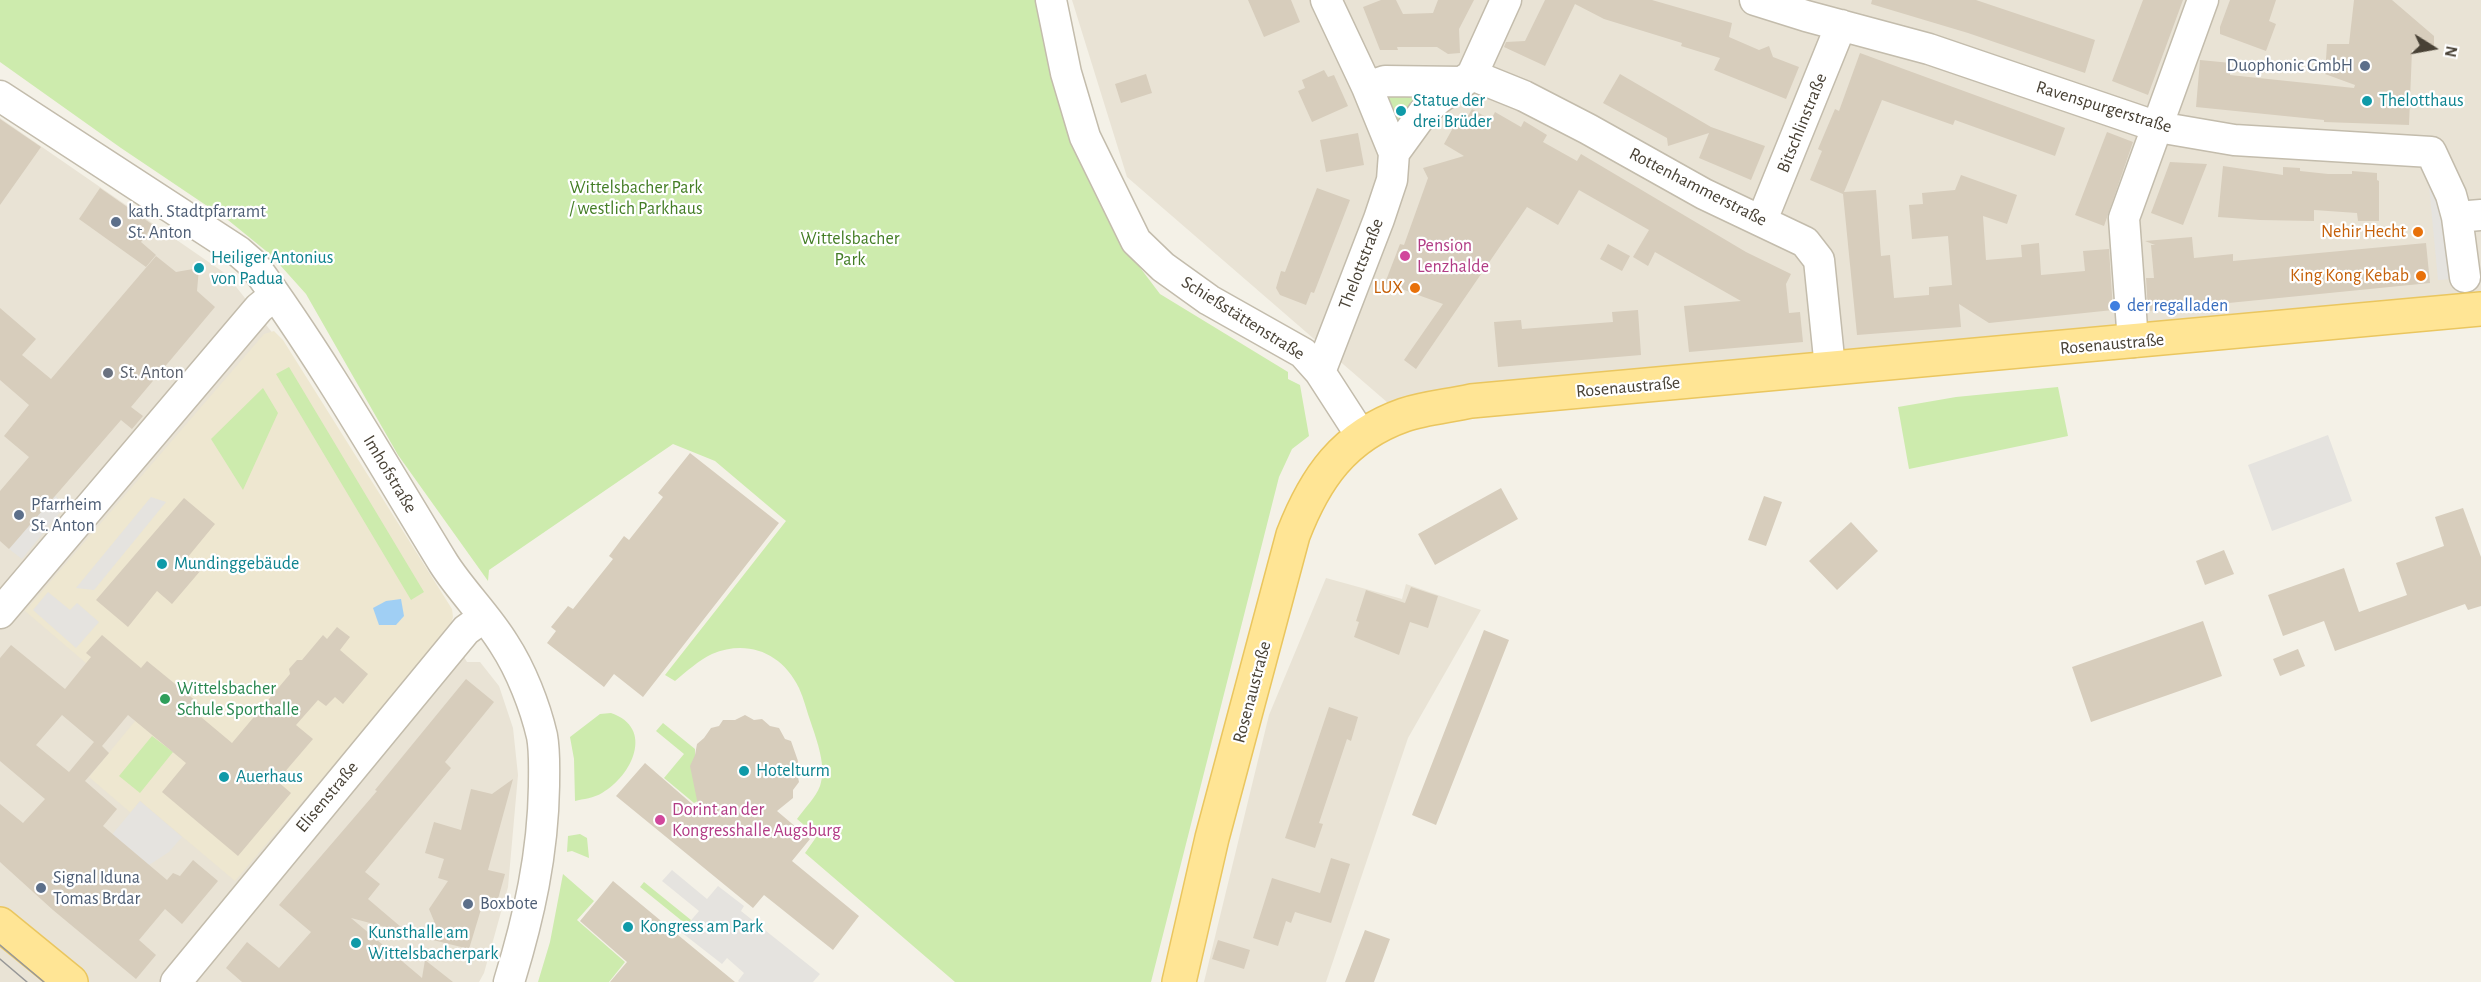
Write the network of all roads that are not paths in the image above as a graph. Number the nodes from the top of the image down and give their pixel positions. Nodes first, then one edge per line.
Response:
1 (1051, 0) edge
2 (1326, 0) edge
3 (1506, 0) edge
4 (1755, 0) edge
5 (2202, 0) edge
6 (1809, 8) edge
7 (1841, 25) junction
8 (1468, 79) junction
9 (1367, 87) junction
10 (0, 96) edge
11 (2158, 127) junction
12 (1394, 153) junction
13 (2469, 216) edge
14 (1762, 220) junction
15 (2465, 277) dead end
16 (275, 295) junction
17 (2481, 309) edge
18 (2133, 342) junction
19 (1830, 368) junction
20 (1320, 372) junction
21 (1362, 438) junction
22 (0, 613) edge
23 (484, 617) junction
24 (0, 924) edge
25 (71, 982) edge
26 (176, 982) edge
27 (509, 982) edge
28 (1179, 982) edge

1 - 20 street, Schießstättenstraße
2 - 9 street, Thelottstraße
3 - 8 street
4 - 6 street, Ravenspurgerstraße
5 - 11 street
6 - 7 street, Ravenspurgerstraße
7 - 11 street, Ravenspurgerstraße
7 - 14 street, Bitschlinstraße
8 - 9 street
8 - 12 street
8 - 14 street, Rottenhammerstraße
9 - 12 street, Thelottstraße
10 - 16 street, Imhofstraße
11 - 13 street, Ravenspurgerstraße
11 - 18 street
12 - 20 street, Thelottstraße
13 - 15 street, Ravenspurgerstraße
14 - 19 street, Rottenhammerstraße
16 - 22 street
16 - 23 street, Imhofstraße
17 - 18 main road, Rosenaustraße
18 - 19 main road, Rosenaustraße
19 - 21 main road, Rosenaustraße
20 - 21 street, Schießstättenstraße
21 - 28 main road, Rosenaustraße
23 - 26 street, Elisenstraße
23 - 27 street, Imhofstraße
24 - 25 main road

